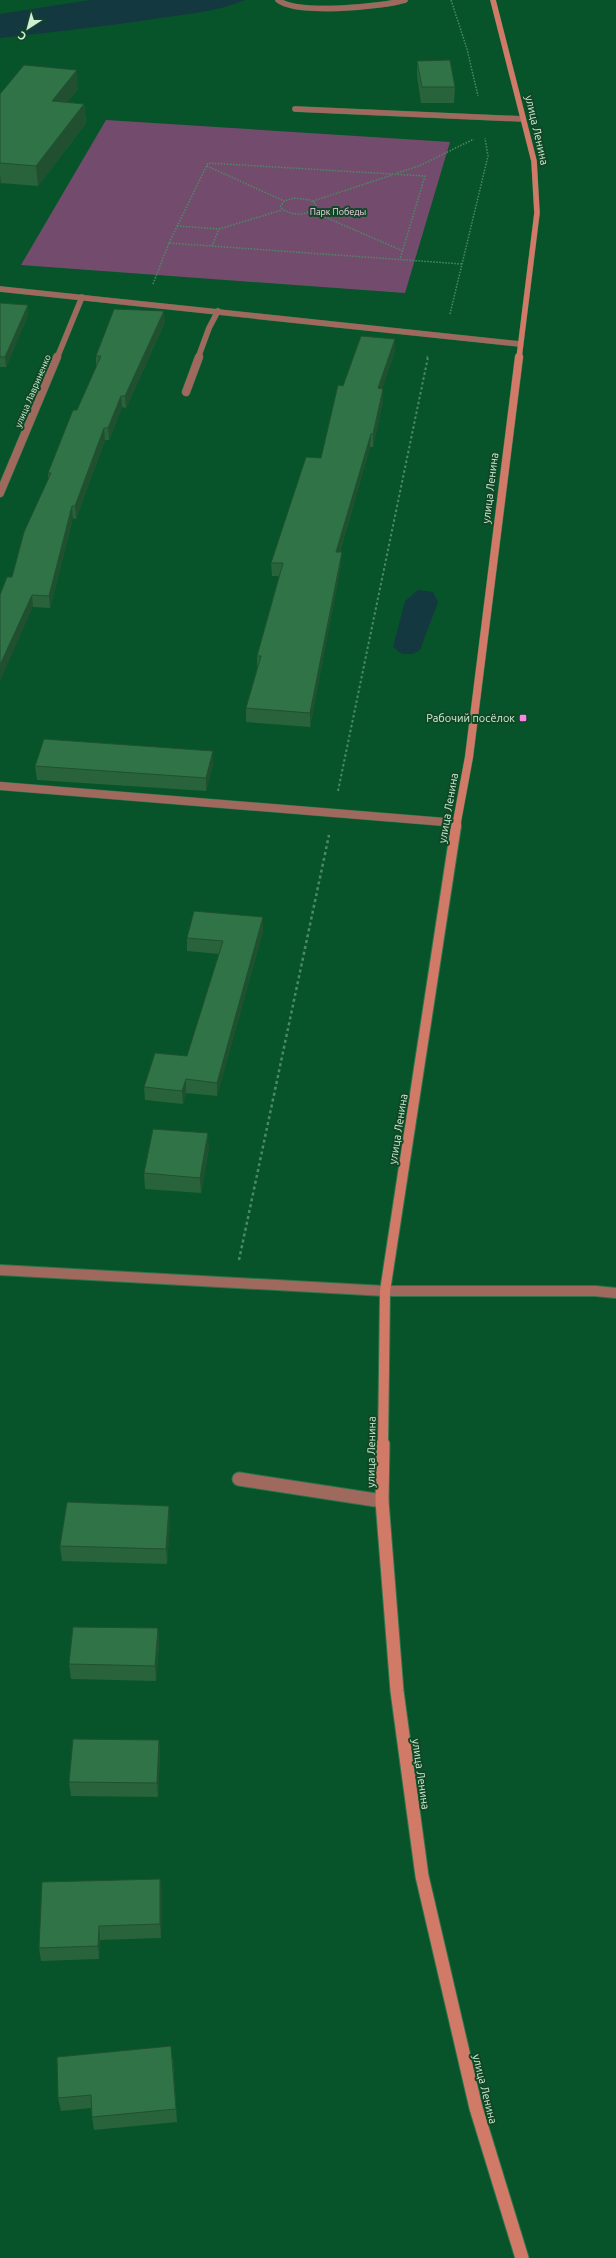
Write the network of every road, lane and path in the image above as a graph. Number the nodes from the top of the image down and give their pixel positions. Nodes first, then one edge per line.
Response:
1 (278, 0) edge
2 (405, 0) edge
3 (451, 0) edge
4 (493, 0) edge
5 (295, 109) dead end
6 (482, 117) junction
7 (523, 119) junction
8 (485, 134) junction
9 (207, 166) junction
10 (395, 174) junction
11 (284, 201) junction
12 (313, 201) junction
13 (282, 210) junction
14 (311, 211) junction
15 (177, 226) junction
16 (220, 229) junction
17 (169, 243) junction
18 (212, 246) junction
19 (403, 251) junction
20 (400, 259) junction
21 (462, 264) junction
22 (0, 288) edge
23 (82, 297) junction
24 (145, 304) junction
25 (218, 311) junction
26 (445, 334) junction
27 (520, 344) junction
28 (186, 392) dead end
29 (0, 493) edge
30 (0, 786) edge
31 (457, 823) junction
32 (0, 1270) edge
33 (385, 1291) junction
34 (616, 1293) edge
35 (239, 1479) dead end
36 (382, 1501) junction
37 (522, 2258) edge

1 - 2 street
3 - 6 path
4 - 7 main road, улица Ленина
5 - 6 street
6 - 7 street
6 - 8 path
7 - 27 main road, улица Ленина
8 - 10 path
8 - 21 path
9 - 10 path
9 - 11 path
9 - 15 path
10 - 12 path
10 - 19 path
11 - 12 path
11 - 13 path
12 - 14 path
13 - 14 path
13 - 16 path
14 - 19 path
15 - 16 path
15 - 17 path
16 - 18 path
17 - 18 path
17 - 24 path
18 - 20 path
19 - 20 path
20 - 21 path
21 - 26 path
22 - 23 street
23 - 24 street
23 - 29 street, улица Лавриненко
24 - 25 street
25 - 26 street
25 - 28 street
26 - 27 street
27 - 31 main road, улица Ленина
30 - 31 street
31 - 33 main road, улица Ленина
32 - 33 street
33 - 34 street
33 - 36 main road, улица Ленина
35 - 36 street
36 - 37 main road, улица Ленина

